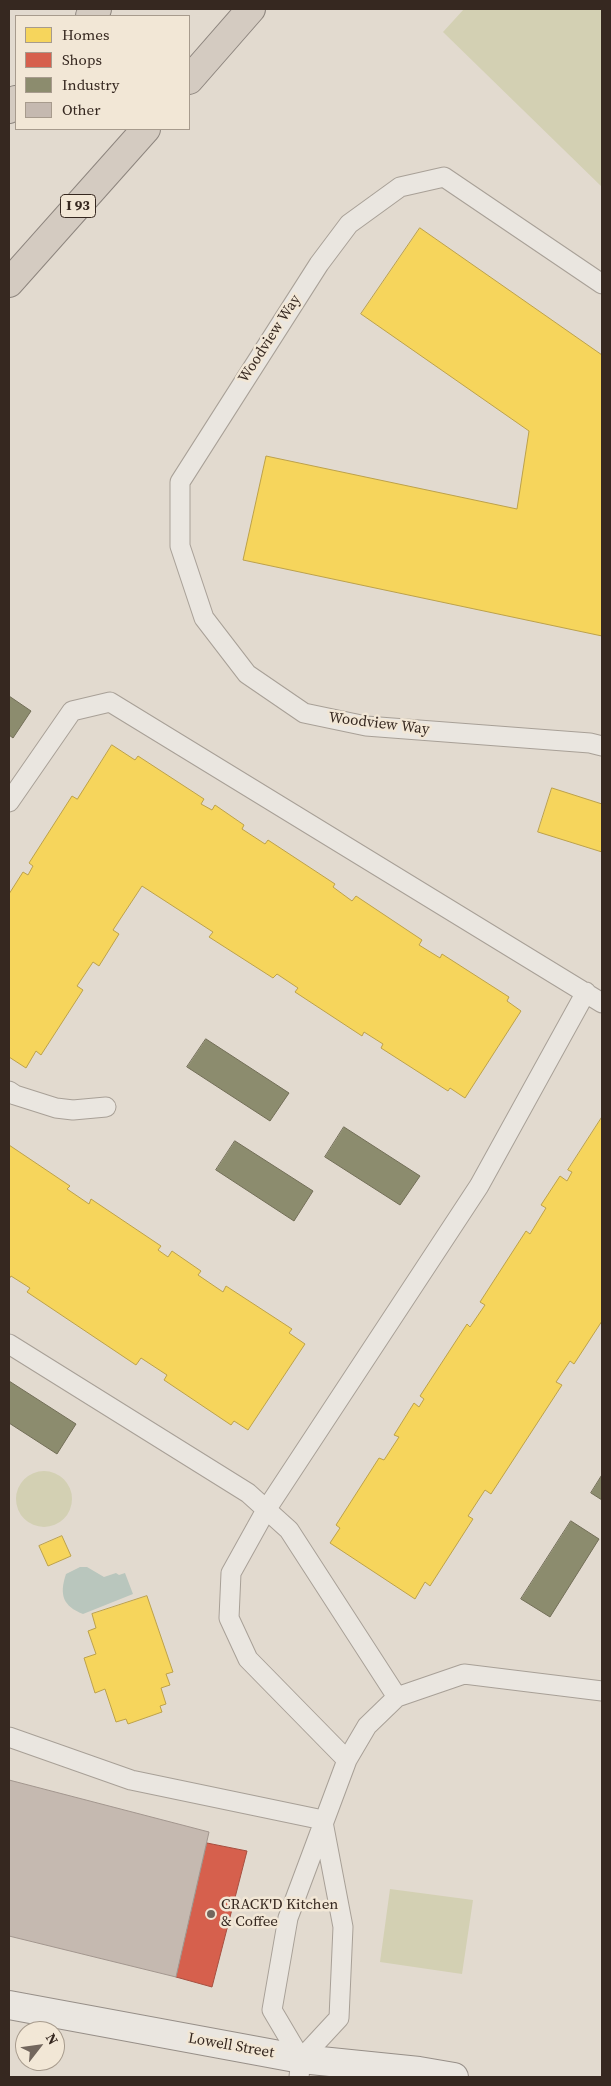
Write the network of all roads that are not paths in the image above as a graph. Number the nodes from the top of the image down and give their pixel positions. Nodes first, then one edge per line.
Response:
1 (250, 9) edge
2 (190, 79) edge
3 (145, 130) edge
4 (9, 283) edge
5 (602, 284) edge
6 (602, 746) edge
7 (9, 802) edge
8 (586, 992) junction
9 (602, 1003) edge
10 (9, 1092) edge
11 (106, 1107) dead end
12 (9, 1344) edge
13 (266, 1510) junction
14 (602, 1691) edge
15 (397, 1697) junction
16 (9, 1738) edge
17 (347, 1760) junction
18 (323, 1820) junction
19 (9, 2005) edge
20 (300, 2068) edge
21 (454, 2077) edge

1 - 2 highway
3 - 4 highway, I 93
5 - 6 lane, Woodview Way
7 - 8 lane
8 - 9 lane
8 - 13 lane
10 - 11 lane
12 - 13 lane
13 - 15 lane
13 - 17 lane
14 - 15 lane
15 - 17 lane
16 - 18 lane
17 - 18 lane
18 - 20 lane
18 - 20 lane
19 - 20 main road, Lowell Street
20 - 21 main road, Lowell Street

